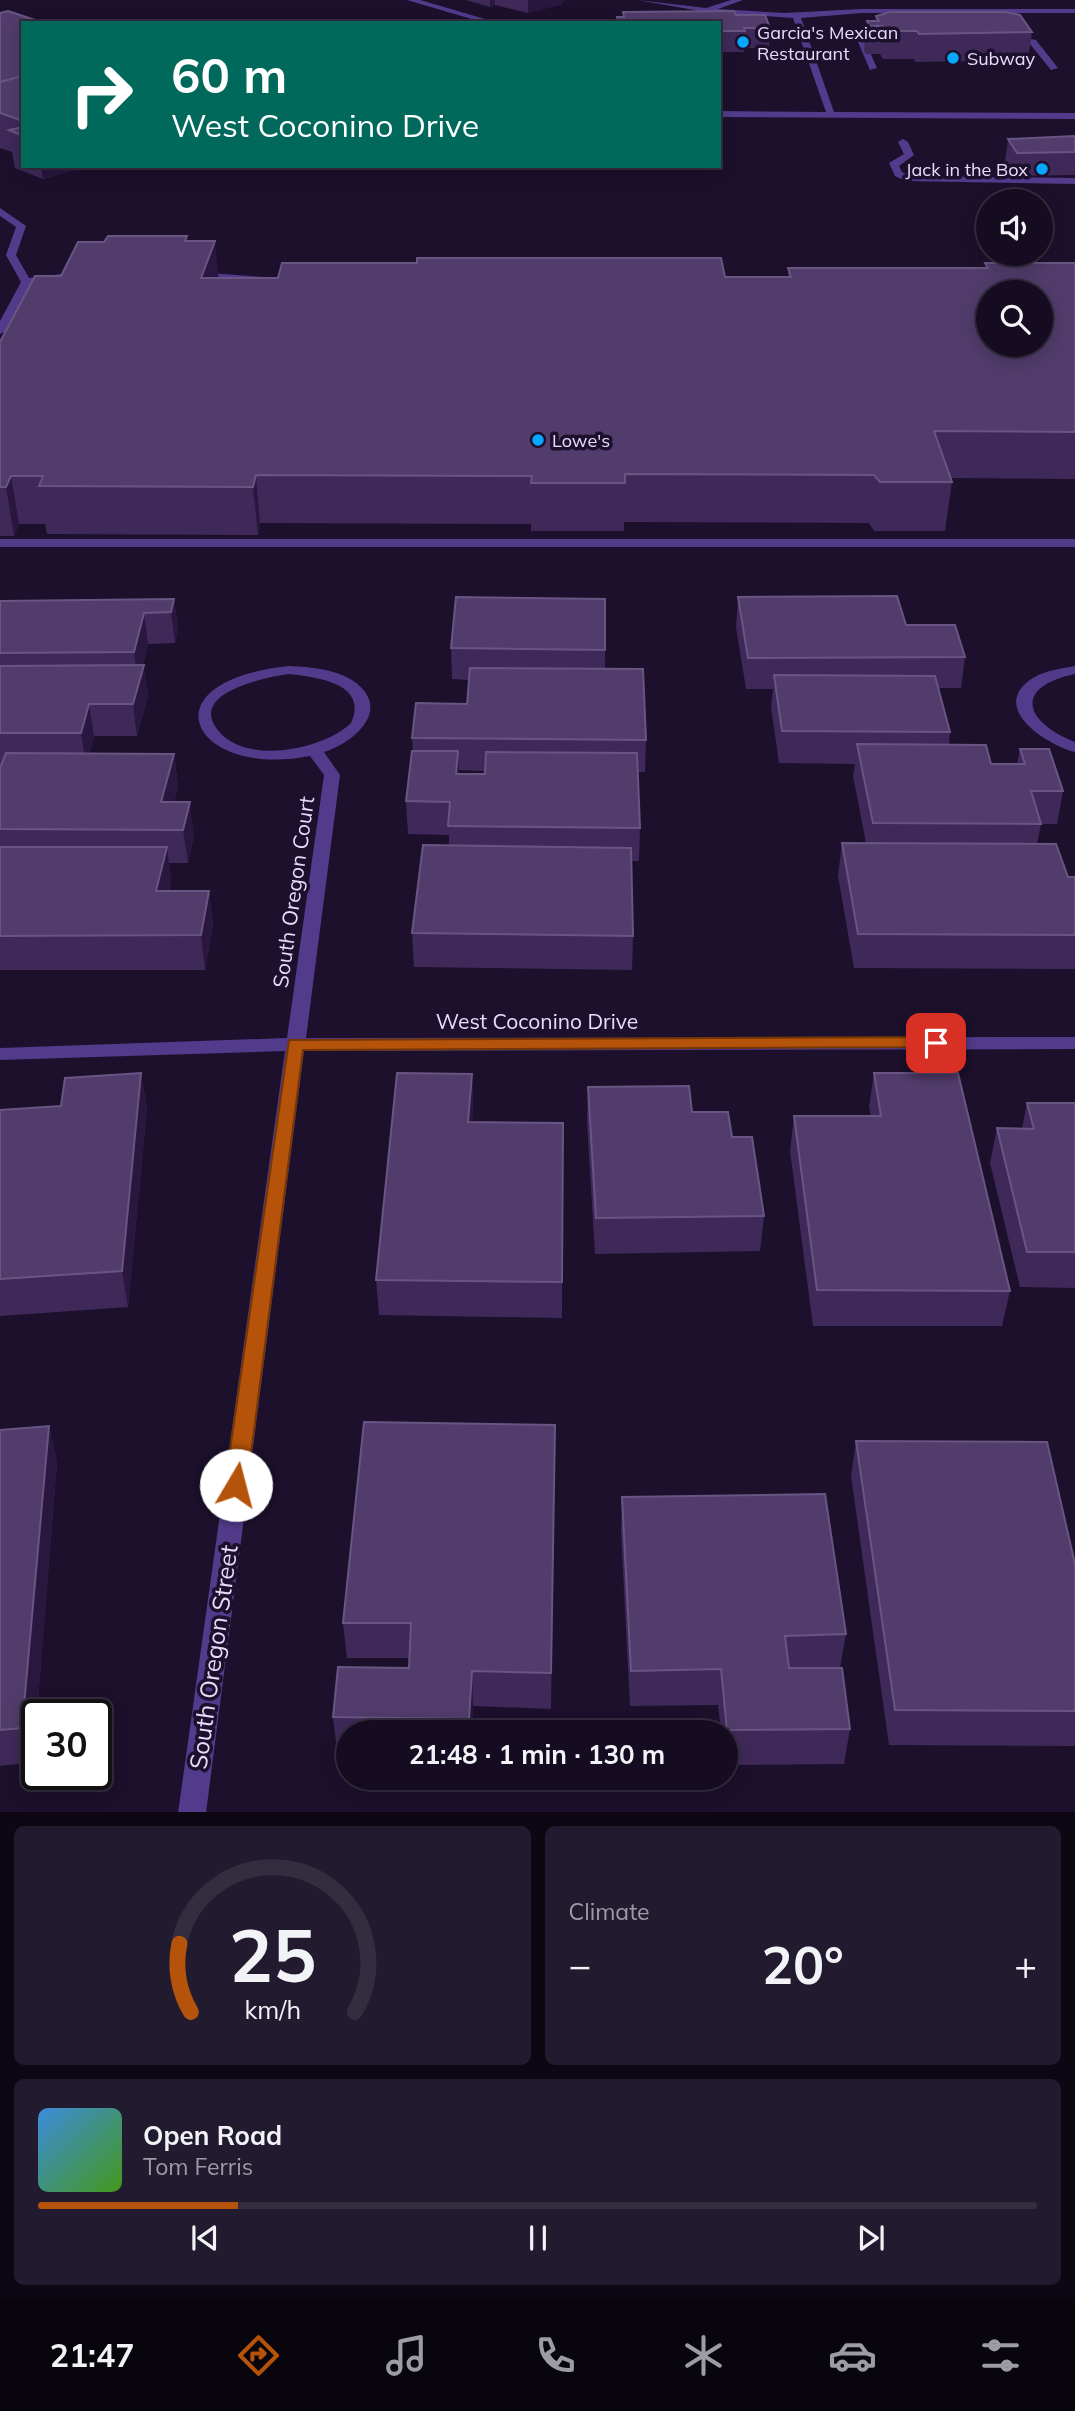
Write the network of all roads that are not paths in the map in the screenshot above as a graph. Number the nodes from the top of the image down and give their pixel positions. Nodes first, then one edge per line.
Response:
1 (411, 0) edge
2 (641, 0) edge
3 (739, 0) edge
4 (706, 10) junction
5 (1075, 11) edge
6 (796, 15) junction
7 (835, 15) junction
8 (1075, 20) edge
9 (488, 21) edge
10 (901, 36) edge
11 (995, 36) edge
12 (873, 68) dead end
13 (1054, 68) dead end
14 (721, 114) edge
15 (831, 115) junction
16 (1075, 116) edge
17 (903, 142) dead end
18 (1075, 181) edge
19 (0, 211) edge
20 (103, 274) edge
21 (182, 274) edge
22 (276, 281) edge
23 (26, 282) junction
24 (0, 331) edge
25 (0, 543) edge
26 (1075, 543) edge
27 (1075, 670) edge
28 (1075, 747) edge
29 (314, 750) junction
30 (1075, 1043) edge
31 (296, 1045) junction
32 (0, 1054) edge
33 (192, 1812) edge

1 - 9 street
2 - 4 street
3 - 4 street
4 - 6 street
5 - 7 street
6 - 7 street
6 - 15 street
7 - 8 street
10 - 12 street
11 - 13 street
14 - 15 street
15 - 16 street
17 - 18 street
19 - 23 street
20 - 23 street
21 - 22 street
23 - 24 street
25 - 26 street
27 - 28 street
29 - 29 street
29 - 31 street, South Oregon Court
30 - 31 street, West Coconino Drive
31 - 32 street, West Coconino Drive
31 - 33 street, South Oregon Street

